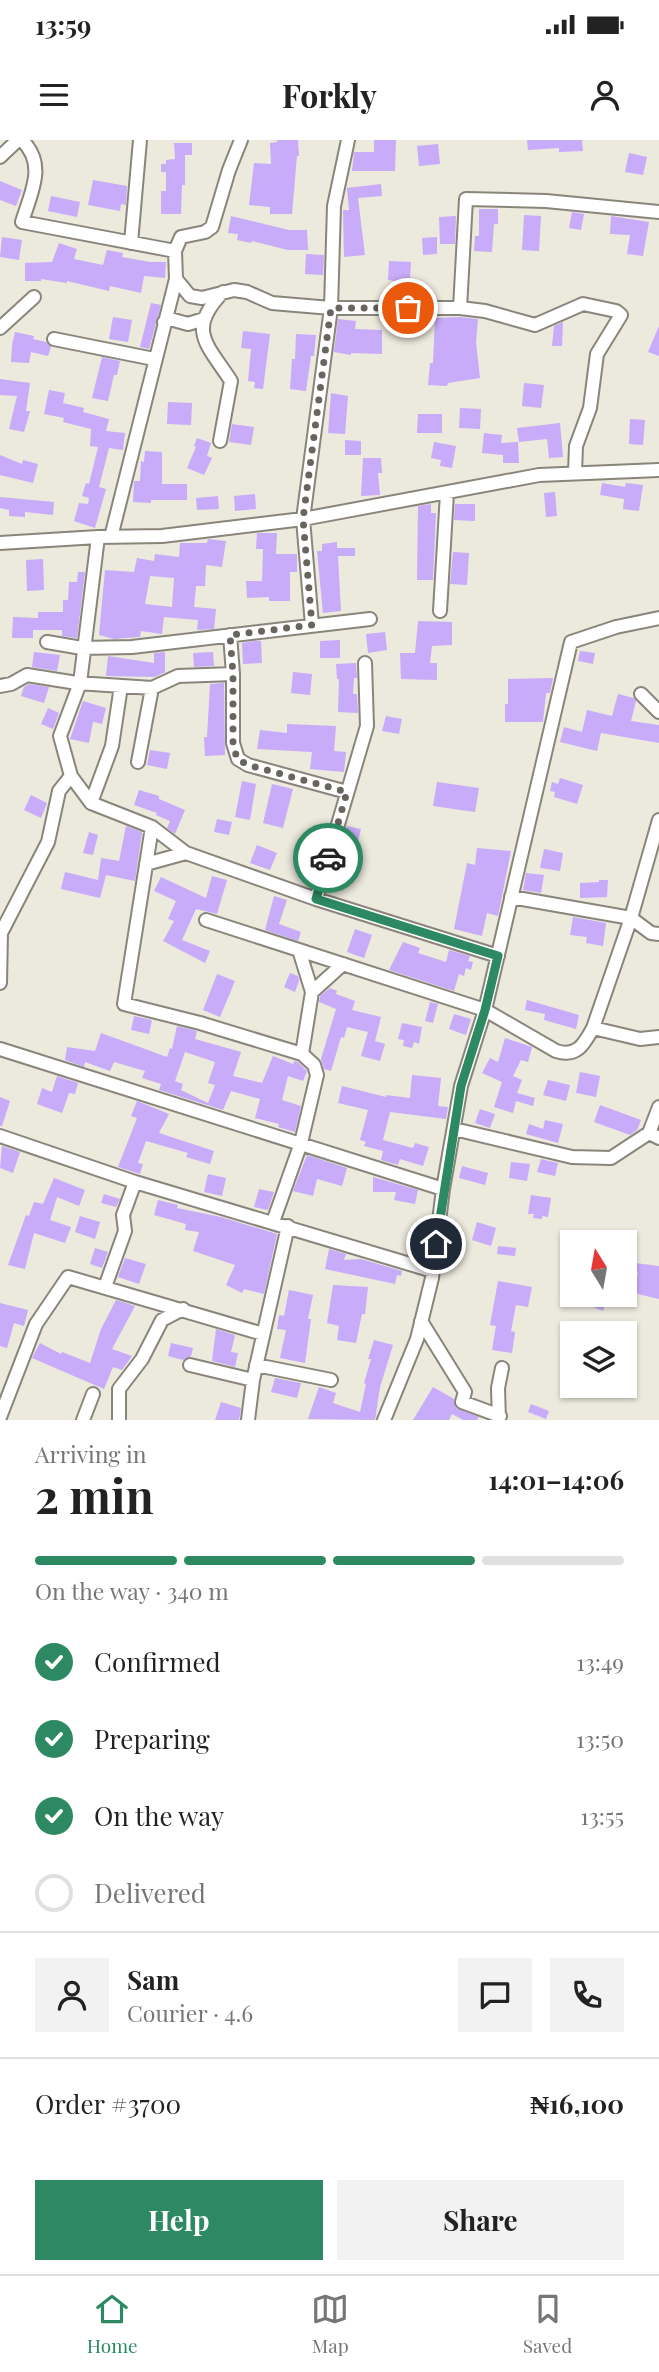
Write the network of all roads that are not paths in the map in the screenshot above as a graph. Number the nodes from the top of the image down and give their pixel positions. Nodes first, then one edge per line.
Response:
1 (20, 140) edge
2 (140, 140) edge
3 (241, 140) edge
4 (348, 140) edge
5 (0, 157) edge
6 (659, 212) edge
7 (131, 243) junction
8 (175, 251) junction
9 (176, 279) junction
10 (223, 291) junction
11 (34, 297) dead end
12 (331, 308) junction
13 (460, 308) junction
14 (204, 319) junction
15 (164, 322) junction
16 (0, 328) edge
17 (54, 339) dead end
18 (154, 359) junction
19 (220, 441) dead end
20 (659, 470) edge
21 (575, 472) junction
22 (447, 494) junction
23 (303, 519) junction
24 (104, 537) junction
25 (0, 543) edge
26 (440, 611) dead end
27 (659, 618) edge
28 (370, 619) dead end
29 (312, 625) junction
30 (230, 635) junction
31 (47, 642) dead end
32 (85, 648) junction
33 (365, 663) dead end
34 (233, 674) junction
35 (80, 683) junction
36 (0, 686) edge
37 (121, 686) junction
38 (152, 688) junction
39 (641, 694) dead end
40 (659, 712) edge
41 (138, 762) dead end
42 (72, 776) junction
43 (347, 792) junction
44 (92, 803) junction
45 (659, 820) edge
46 (152, 827) junction
47 (186, 853) junction
48 (146, 864) junction
49 (511, 897) junction
50 (316, 899) junction
51 (631, 918) junction
52 (206, 920) dead end
53 (659, 934) edge
54 (299, 950) junction
55 (498, 956) junction
56 (343, 964) junction
57 (0, 983) edge
58 (312, 992) junction
59 (485, 1010) junction
60 (593, 1028) junction
61 (659, 1037) edge
62 (0, 1049) edge
63 (302, 1054) junction
64 (659, 1107) edge
65 (454, 1129) junction
66 (654, 1135) edge
67 (0, 1136) edge
68 (301, 1143) junction
69 (135, 1182) junction
70 (443, 1189) junction
71 (274, 1222) junction
72 (288, 1226) junction
73 (433, 1271) junction
74 (105, 1287) junction
75 (183, 1310) junction
76 (421, 1321) junction
77 (263, 1334) junction
78 (190, 1365) dead end
79 (256, 1365) junction
80 (502, 1368) dead end
81 (253, 1380) junction
82 (331, 1380) dead end
83 (93, 1394) dead end
84 (0, 1417) edge
85 (500, 1418) edge
86 (83, 1420) edge
87 (119, 1420) edge
88 (248, 1420) edge
89 (384, 1420) edge

1 - 5 street
1 - 7 street
2 - 7 street
3 - 8 street
4 - 12 street
6 - 13 street
7 - 8 street
8 - 9 street
9 - 10 street
9 - 15 street
10 - 12 street
10 - 14 street
11 - 16 street
12 - 13 street
12 - 23 street
13 - 21 street
14 - 15 street
14 - 19 street
15 - 18 street
17 - 18 street
18 - 24 street
20 - 21 street
21 - 22 street
22 - 23 street
22 - 26 street
23 - 24 street
23 - 29 street
24 - 25 street
24 - 32 street
27 - 49 street
28 - 29 street
29 - 30 street
30 - 32 street
30 - 34 street
31 - 32 street
32 - 35 street
33 - 43 street
34 - 38 street
34 - 43 street
35 - 36 street
35 - 37 street
35 - 42 street
37 - 38 street
37 - 44 street
38 - 41 street
39 - 40 street
42 - 44 street
42 - 57 street
43 - 50 street
44 - 46 street
45 - 51 street
46 - 47 street
46 - 48 street
47 - 48 street
47 - 50 street
48 - 63 street
49 - 51 street
49 - 55 street
50 - 55 street
51 - 53 street
51 - 60 street
52 - 54 street
54 - 56 street
54 - 58 street
55 - 59 street
56 - 58 street
56 - 59 street
58 - 63 street
59 - 60 street
59 - 65 street
60 - 61 street
62 - 68 street
63 - 68 street
64 - 66 street
65 - 66 street
65 - 70 street
67 - 69 street
68 - 70 street
68 - 71 street
69 - 71 street
69 - 74 street
70 - 73 street
71 - 72 street
72 - 73 street
72 - 77 street
73 - 76 street
74 - 75 street
74 - 84 street
75 - 77 street
75 - 87 street
76 - 85 street
76 - 89 street
77 - 79 street
78 - 81 street
79 - 81 street
79 - 82 street
80 - 85 street
81 - 88 street
83 - 86 street

